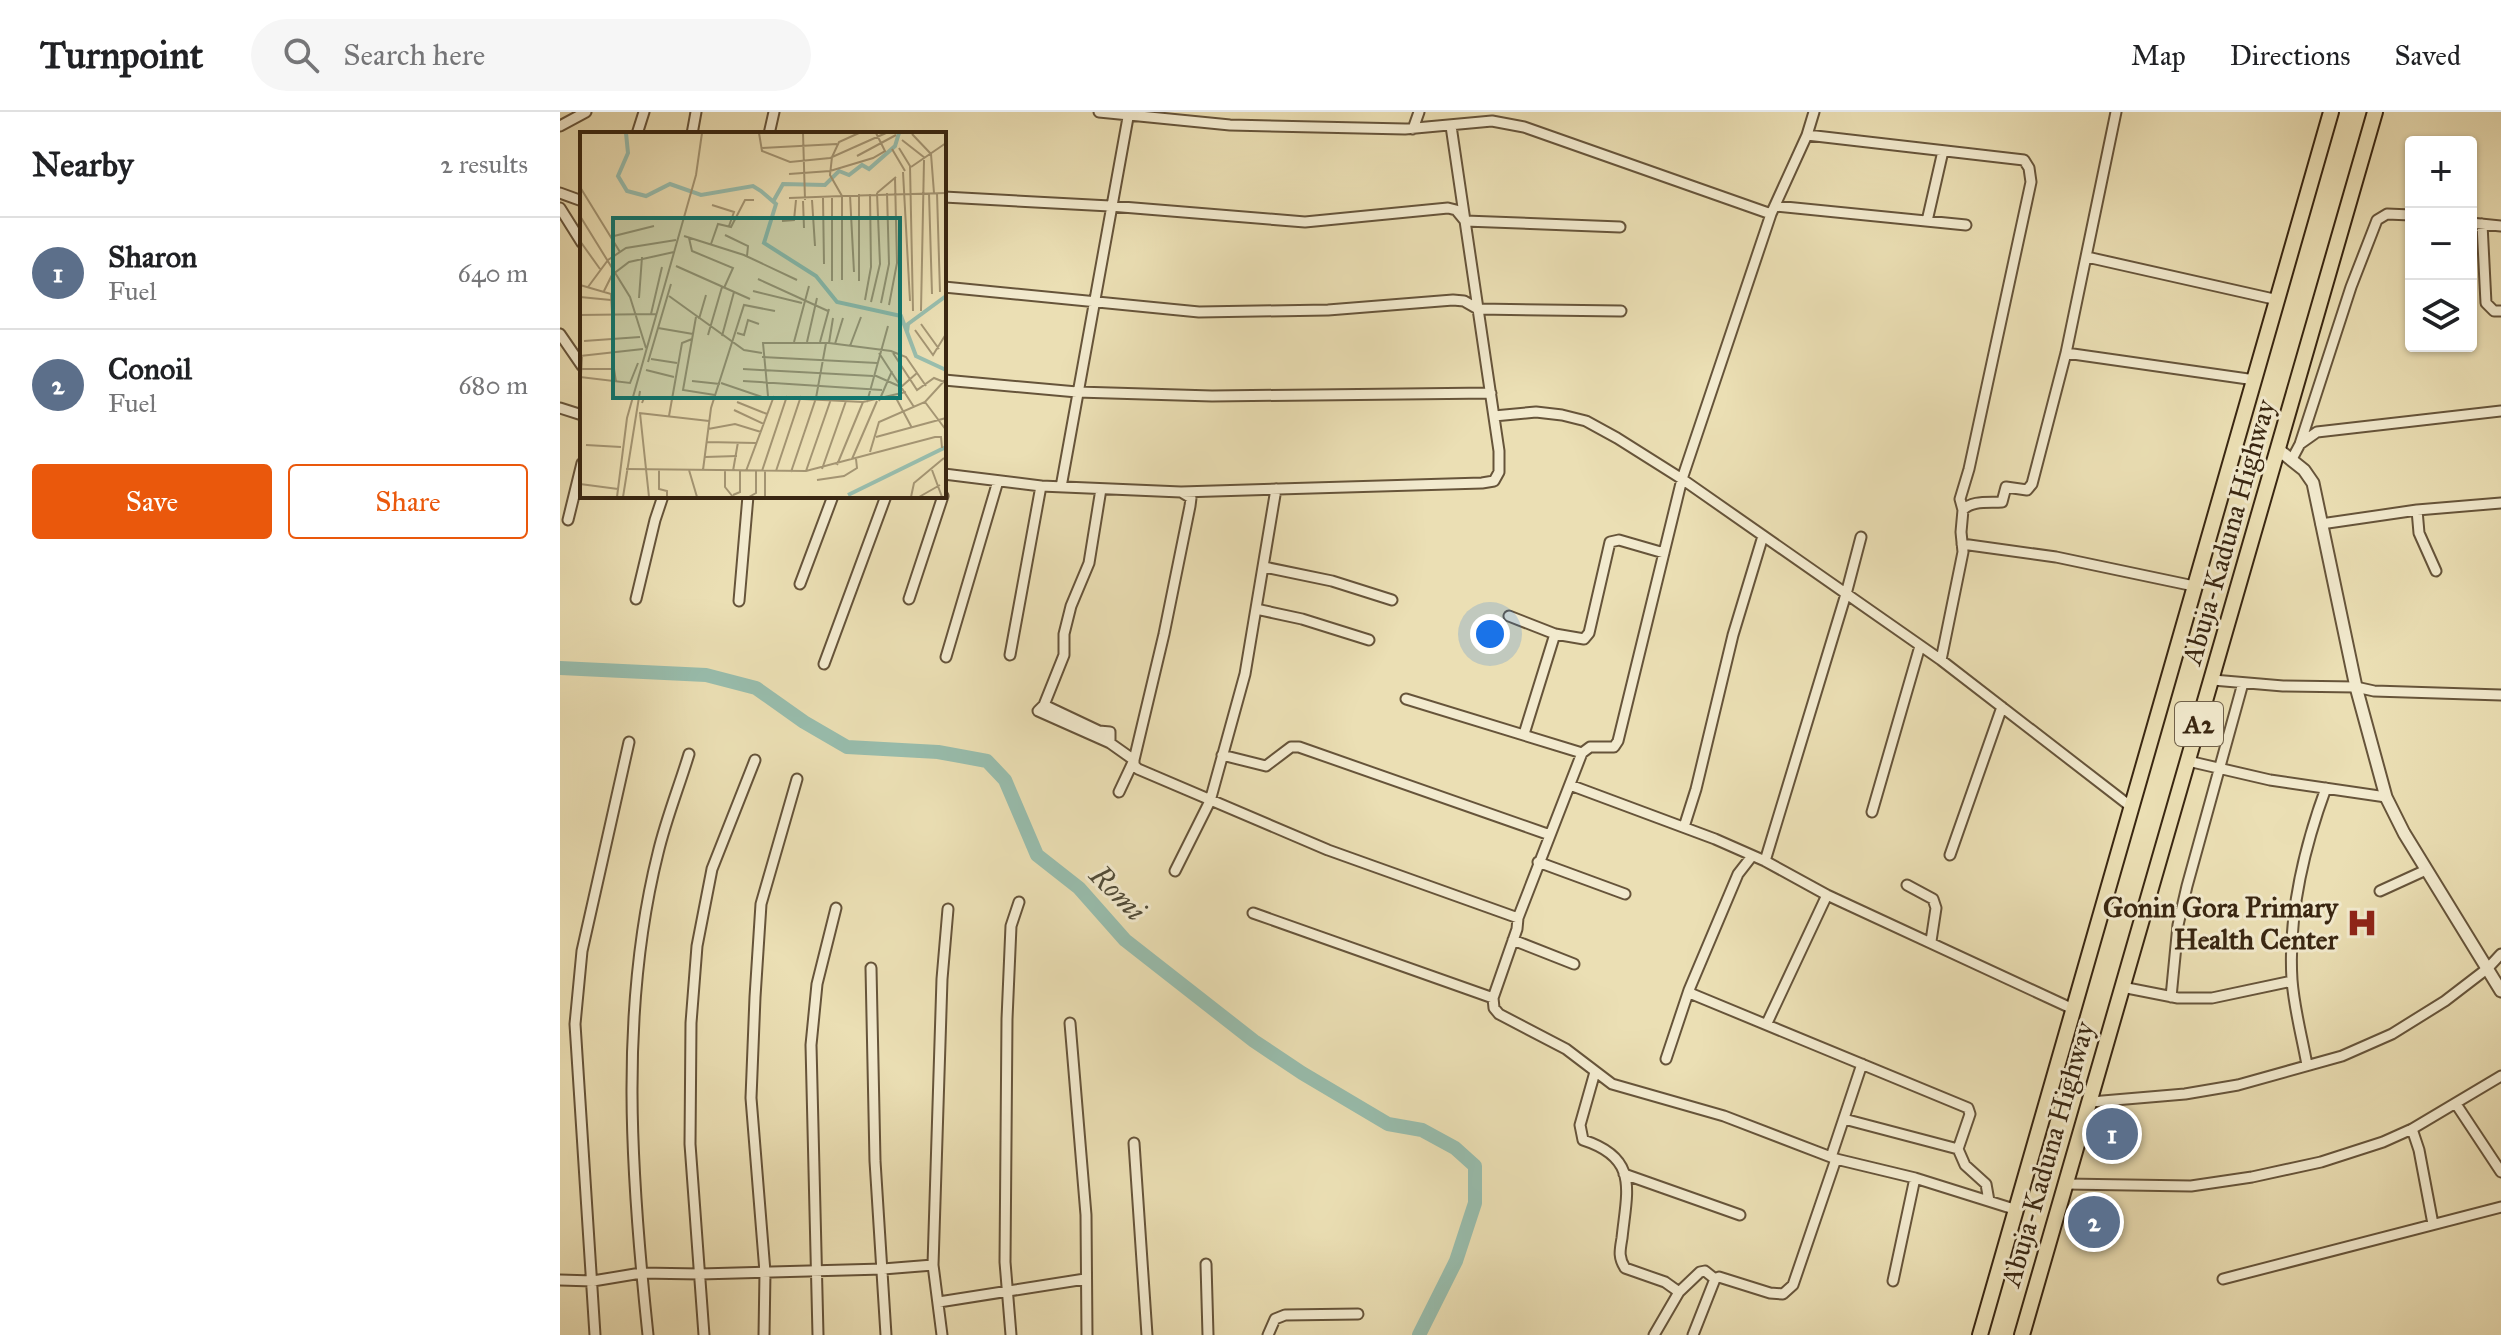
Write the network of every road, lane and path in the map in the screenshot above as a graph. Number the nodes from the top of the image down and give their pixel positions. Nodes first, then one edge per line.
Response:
1 (584, 112) edge
2 (644, 112) edge
3 (696, 112) edge
4 (774, 112) edge
5 (1099, 112) edge
6 (1233, 112) edge
7 (1323, 112) edge
8 (1419, 112) edge
9 (1814, 112) edge
10 (2116, 112) edge
11 (2331, 112) edge
12 (2375, 112) edge
13 (1128, 114) edge
14 (1230, 125) junction
15 (1318, 125) junction
16 (560, 126) edge
17 (1451, 126) junction
18 (1413, 129) junction
19 (638, 132) edge
20 (692, 132) edge
21 (769, 132) edge
22 (1807, 135) junction
23 (1943, 151) junction
24 (560, 193) edge
25 (946, 197) edge
26 (580, 200) edge
27 (1110, 206) junction
28 (560, 208) edge
29 (1773, 210) junction
30 (2405, 215) edge
31 (1465, 221) junction
32 (1927, 221) junction
33 (2477, 223) edge
34 (1966, 225) dead end
35 (2501, 226) edge
36 (1620, 227) dead end
37 (2477, 231) edge
38 (580, 240) edge
39 (2087, 257) junction
40 (946, 287) edge
41 (1093, 300) junction
42 (2278, 300) junction
43 (1478, 309) junction
44 (1621, 311) dead end
45 (2501, 311) edge
46 (560, 334) edge
47 (2066, 353) junction
48 (580, 363) edge
49 (946, 380) edge
50 (2255, 380) junction
51 (1077, 392) junction
52 (1491, 393) junction
53 (560, 408) edge
54 (2501, 411) edge
55 (580, 414) edge
56 (1494, 416) junction
57 (2300, 444) junction
58 (2285, 455) junction
59 (580, 471) edge
60 (947, 475) edge
61 (1682, 479) junction
62 (998, 481) junction
63 (1041, 486) junction
64 (1061, 487) junction
65 (1101, 489) junction
66 (1276, 489) junction
67 (1181, 492) junction
68 (662, 498) edge
69 (748, 498) edge
70 (832, 498) edge
71 (885, 498) edge
72 (943, 498) edge
73 (2501, 503) edge
74 (1963, 510) junction
75 (2417, 510) junction
76 (568, 520) dead end
77 (2321, 524) junction
78 (1763, 536) junction
79 (1861, 537) dead end
80 (1962, 544) junction
81 (1664, 553) junction
82 (1264, 567) junction
83 (2436, 571) dead end
84 (800, 584) dead end
85 (2194, 586) junction
86 (1846, 594) junction
87 (636, 599) dead end
88 (909, 599) dead end
89 (1392, 600) dead end
90 (739, 601) dead end
91 (1256, 609) junction
92 (1509, 616) dead end
93 (1555, 634) junction
94 (1369, 640) dead end
95 (1920, 646) junction
96 (1010, 655) dead end
97 (946, 657) dead end
98 (1941, 660) junction
99 (824, 664) dead end
100 (2213, 680) junction
101 (2243, 683) junction
102 (2356, 687) junction
103 (2501, 695) edge
104 (1406, 699) dead end
105 (2002, 707) junction
106 (1524, 734) junction
107 (629, 742) dead end
108 (1582, 753) junction
109 (689, 754) dead end
110 (1222, 755) junction
111 (755, 760) dead end
112 (1134, 760) junction
113 (2188, 761) junction
114 (2220, 768) junction
115 (797, 779) dead end
116 (1570, 785) junction
117 (2326, 788) junction
118 (1119, 792) dead end
119 (2386, 797) junction
120 (1210, 801) junction
121 (2130, 806) junction
122 (1872, 812) dead end
123 (1684, 827) junction
124 (1550, 835) junction
125 (1950, 855) dead end
126 (1752, 856) junction
127 (1765, 861) junction
128 (1538, 862) junction
129 (2426, 870) junction
130 (1175, 871) dead end
131 (1907, 885) dead end
132 (2380, 891) dead end
133 (1625, 894) dead end
134 (1827, 895) junction
135 (1019, 902) dead end
136 (836, 908) dead end
137 (948, 909) dead end
138 (1253, 913) dead end
139 (1518, 914) junction
140 (1513, 940) junction
141 (1931, 941) junction
142 (2501, 954) edge
143 (1574, 964) dead end
144 (871, 968) dead end
145 (2488, 968) junction
146 (2292, 981) junction
147 (2122, 987) junction
148 (1689, 990) junction
149 (2501, 991) edge
150 (2171, 997) junction
151 (1493, 998) junction
152 (2073, 1009) junction
153 (1070, 1023) dead end
154 (1767, 1023) junction
155 (1666, 1059) dead end
156 (1862, 1064) junction
157 (2307, 1065) junction
158 (1595, 1072) junction
159 (2501, 1076) edge
160 (2091, 1102) junction
161 (2456, 1104) junction
162 (1844, 1119) junction
163 (2412, 1129) junction
164 (1134, 1143) dead end
165 (1958, 1149) junction
166 (1834, 1158) junction
167 (2501, 1172) edge
168 (1624, 1174) junction
169 (1915, 1178) junction
170 (2066, 1184) junction
171 (1989, 1201) junction
172 (2501, 1207) edge
173 (2017, 1210) junction
174 (1740, 1215) dead end
175 (2433, 1224) junction
176 (1206, 1264) dead end
177 (933, 1265) junction
178 (1623, 1265) junction
179 (815, 1269) junction
180 (883, 1269) junction
181 (765, 1272) junction
182 (641, 1273) junction
183 (700, 1274) junction
184 (1618, 1278) dead end
185 (1085, 1279) junction
186 (1715, 1279) junction
187 (2223, 1279) dead end
188 (560, 1280) edge
189 (593, 1281) junction
190 (1893, 1281) dead end
191 (1009, 1291) junction
192 (1679, 1292) junction
193 (939, 1302) junction
194 (1358, 1314) dead end
195 (595, 1335) edge
196 (648, 1335) edge
197 (704, 1335) edge
198 (764, 1335) edge
199 (818, 1335) edge
200 (886, 1335) edge
201 (942, 1335) edge
202 (1011, 1335) edge
203 (1087, 1335) edge
204 (1147, 1335) edge
205 (1208, 1335) edge
206 (1268, 1335) edge
207 (1654, 1335) edge
208 (1693, 1335) edge
209 (1980, 1335) edge
210 (2022, 1335) edge

1 - 16 street
2 - 19 street
3 - 20 street
4 - 21 street
5 - 13 street
6 - 14 street
7 - 15 street
8 - 18 street
9 - 22 street
10 - 39 street
11 - 42 highway, Abuja-Kaduna Highway / A2
12 - 58 highway, Abuja-Kaduna Highway / A2
13 - 14 street
13 - 27 street
14 - 15 street
15 - 18 street
17 - 18 street
17 - 29 street
17 - 31 street
22 - 23 street
22 - 29 street
23 - 32 street
23 - 74 street
24 - 26 street
25 - 27 street
27 - 31 street
27 - 41 street
28 - 38 street
29 - 32 street
29 - 61 street
30 - 57 street
31 - 36 street
31 - 43 street
32 - 34 street
33 - 35 street
37 - 45 street
39 - 42 street
39 - 47 street
40 - 41 street
41 - 43 street
41 - 51 street
42 - 50 highway, Abuja-Kaduna Highway / A2
43 - 44 street
43 - 52 street
46 - 48 street
47 - 50 street
47 - 74 street
49 - 51 street
50 - 85 highway, Abuja-Kaduna Highway / A2
51 - 52 street
51 - 64 street
52 - 56 street
53 - 55 street
54 - 57 street
56 - 61 street
56 - 66 street
57 - 58 street
58 - 77 street
58 - 100 highway, Abuja-Kaduna Highway / A2
59 - 76 street
60 - 62 street
61 - 78 street
61 - 81 street
62 - 63 street
62 - 97 street
63 - 64 street
63 - 96 street
64 - 65 street
65 - 67 street
65 - 112 street
66 - 67 street
66 - 82 street
67 - 112 street
68 - 87 street
69 - 90 street
70 - 84 street
71 - 99 street
72 - 88 street
73 - 75 street
74 - 80 street
75 - 77 street
75 - 83 street
77 - 102 street
78 - 86 street
78 - 123 street
79 - 86 street
80 - 85 street
80 - 98 street
81 - 93 street
81 - 108 street
82 - 89 street
82 - 91 street
85 - 121 highway, Abuja-Kaduna Highway / A2
86 - 95 street
86 - 127 street
91 - 94 street
91 - 110 street
92 - 93 street
93 - 106 street
95 - 98 street
95 - 122 street
98 - 105 street
100 - 101 street
100 - 113 highway, Abuja-Kaduna Highway / A2
101 - 102 street
101 - 114 street
102 - 103 street
102 - 119 street
104 - 106 street
105 - 121 street
105 - 125 street
106 - 108 street
107 - 189 street
108 - 116 street
109 - 182 street
110 - 120 street
110 - 124 street
111 - 183 street
112 - 118 street
112 - 120 street
113 - 114 street
113 - 147 highway, Abuja-Kaduna Highway / A2
114 - 117 street
114 - 150 street
115 - 181 street
116 - 123 street
116 - 124 street
117 - 119 street
117 - 146 street
119 - 129 street
120 - 130 street
120 - 139 street
121 - 152 highway, Abuja-Kaduna Highway / A2
123 - 126 street
124 - 128 street
126 - 127 street
126 - 148 street
127 - 134 street
128 - 133 street
128 - 139 street
129 - 132 street
129 - 145 street
131 - 141 street
134 - 141 street
134 - 154 street
135 - 191 street
136 - 179 street
137 - 177 street
138 - 151 street
139 - 140 street
140 - 143 street
140 - 151 street
141 - 152 street
142 - 145 street
144 - 180 street
145 - 149 street
145 - 157 street
146 - 150 street
146 - 157 street
147 - 150 street
147 - 160 highway, Abuja-Kaduna Highway / A2
148 - 154 street
148 - 155 street
151 - 158 street
152 - 173 highway, Abuja-Kaduna Highway / A2
153 - 185 street
154 - 156 street
156 - 162 street
156 - 165 street
157 - 160 street
158 - 166 street
158 - 168 street
159 - 161 street
160 - 170 highway, Abuja-Kaduna Highway / A2
161 - 163 street
161 - 167 street
162 - 165 street
162 - 166 street
163 - 170 street
163 - 175 street
164 - 204 street
165 - 171 street
166 - 169 street
166 - 186 street
168 - 174 street
168 - 178 street
169 - 171 street
169 - 190 street
170 - 210 highway, Abuja-Kaduna Highway / A2
171 - 173 street
172 - 175 street
173 - 209 highway, Abuja-Kaduna Highway / A2
175 - 187 street
176 - 205 street
177 - 180 street
177 - 193 street
178 - 184 street
178 - 192 street
179 - 180 street
179 - 181 street
179 - 199 street
180 - 200 street
181 - 183 street
181 - 198 street
182 - 183 street
182 - 189 street
182 - 196 street
183 - 197 street
185 - 191 street
185 - 203 street
186 - 192 street
186 - 208 street
188 - 189 street
189 - 195 street
191 - 193 street
191 - 202 street
192 - 207 street
193 - 201 street
194 - 206 street

